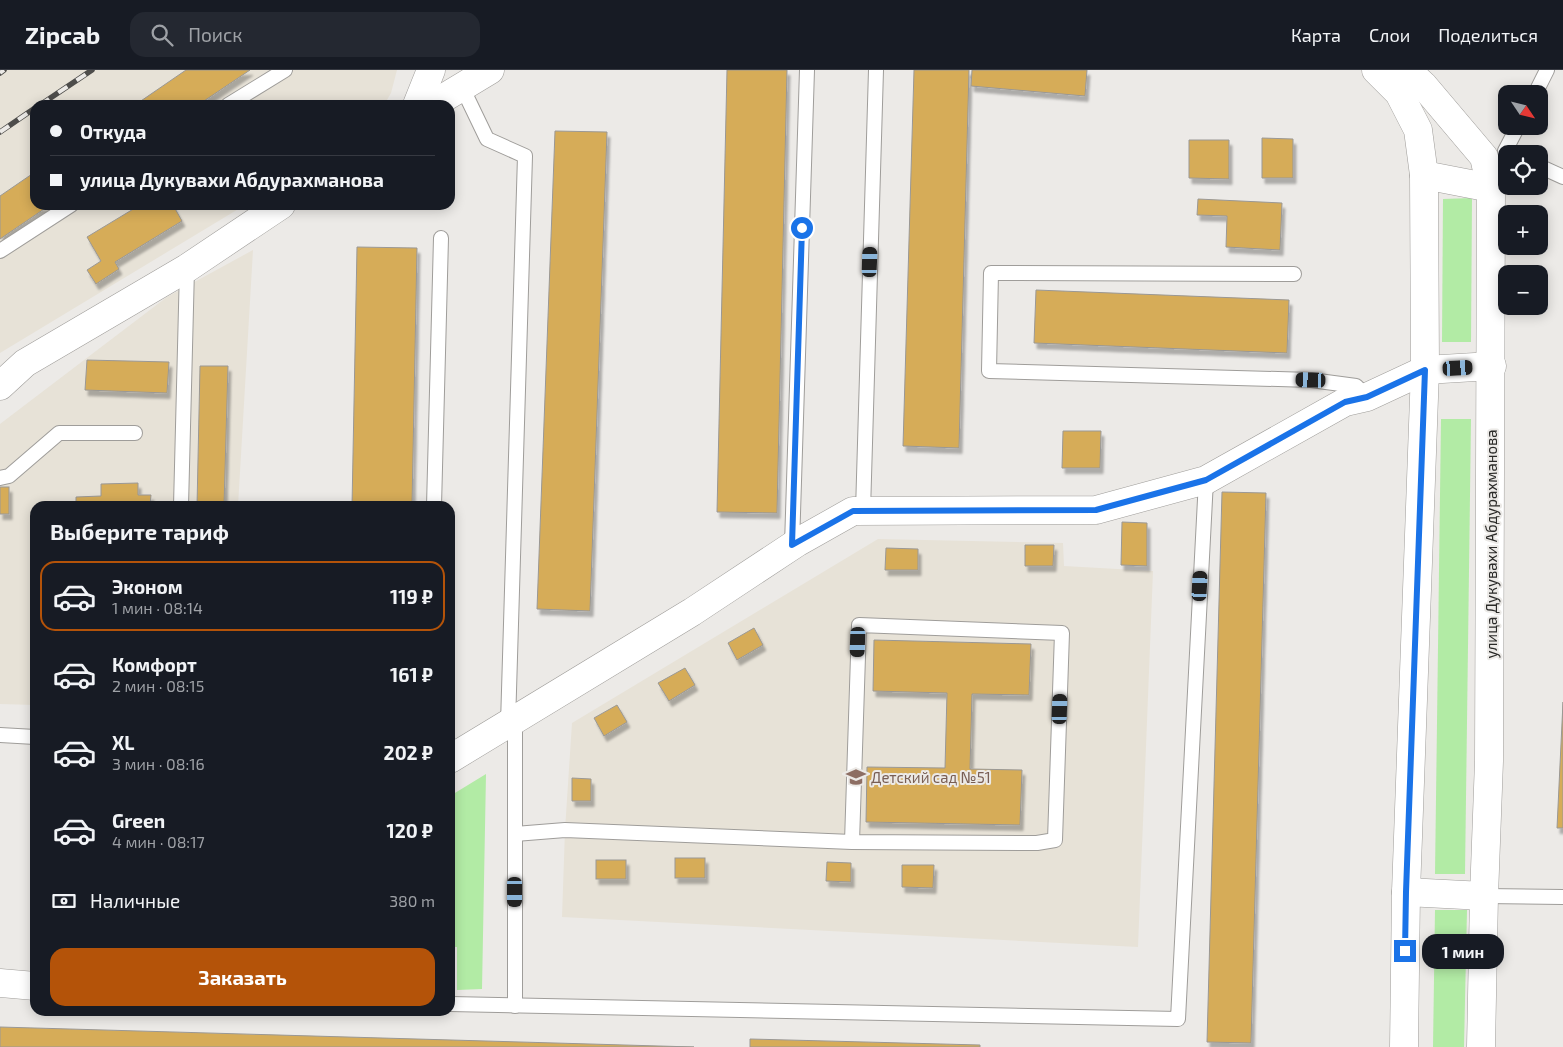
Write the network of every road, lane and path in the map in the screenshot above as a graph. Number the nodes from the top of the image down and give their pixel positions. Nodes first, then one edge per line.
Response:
1 (285, 70) edge
2 (431, 70) edge
3 (490, 70) edge
4 (806, 70) edge
5 (876, 70) edge
6 (1376, 70) edge
7 (1407, 70) edge
8 (1548, 70) edge
9 (1540, 85) edge
10 (462, 86) junction
11 (236, 100) edge
12 (419, 100) edge
13 (440, 100) edge
14 (1498, 152) edge
15 (1498, 162) edge
16 (1548, 170) edge
17 (1424, 176) junction
18 (1563, 177) edge
19 (1491, 188) junction
20 (63, 210) edge
21 (274, 210) edge
22 (441, 238) dead end
23 (0, 251) edge
24 (187, 268) junction
25 (1294, 274) dead end
26 (1492, 366) junction
27 (1425, 370) junction
28 (0, 386) edge
29 (1367, 397) junction
30 (135, 433) dead end
31 (0, 478) edge
32 (1206, 480) junction
33 (181, 501) edge
34 (434, 501) edge
35 (863, 511) junction
36 (792, 545) junction
37 (512, 722) junction
38 (0, 735) edge
39 (30, 737) edge
40 (455, 756) edge
41 (515, 834) junction
42 (852, 842) junction
43 (1406, 892) junction
44 (1484, 896) junction
45 (1563, 897) edge
46 (0, 983) edge
47 (30, 986) edge
48 (455, 1004) edge
49 (515, 1006) junction
50 (1404, 1047) edge
51 (1481, 1047) edge

1 - 11 lane
2 - 12 street
3 - 10 street
4 - 36 lane
5 - 35 lane
6 - 17 street
7 - 14 street, улица Дукувахи Абдурахманова
8 - 9 lane
10 - 13 street
10 - 37 lane
15 - 19 street, улица Дукувахи Абдурахманова
16 - 18 lane
17 - 19 street
17 - 27 street
19 - 26 street, улица Дукувахи Абдурахманова
20 - 23 lane
21 - 24 street
22 - 34 lane
24 - 28 street
24 - 33 lane
25 - 29 lane
26 - 27 street
26 - 44 street, улица Дукувахи Абдурахманова
27 - 29 street
27 - 43 street
29 - 32 street
30 - 31 lane
32 - 35 street
32 - 49 lane
35 - 36 street
36 - 37 street
37 - 40 street
37 - 41 lane
38 - 39 lane
41 - 42 lane
41 - 49 lane
42 - 42 lane
43 - 44 street
43 - 50 street
44 - 45 lane
44 - 51 street, улица Дукувахи Абдурахманова
46 - 47 street
48 - 49 lane

